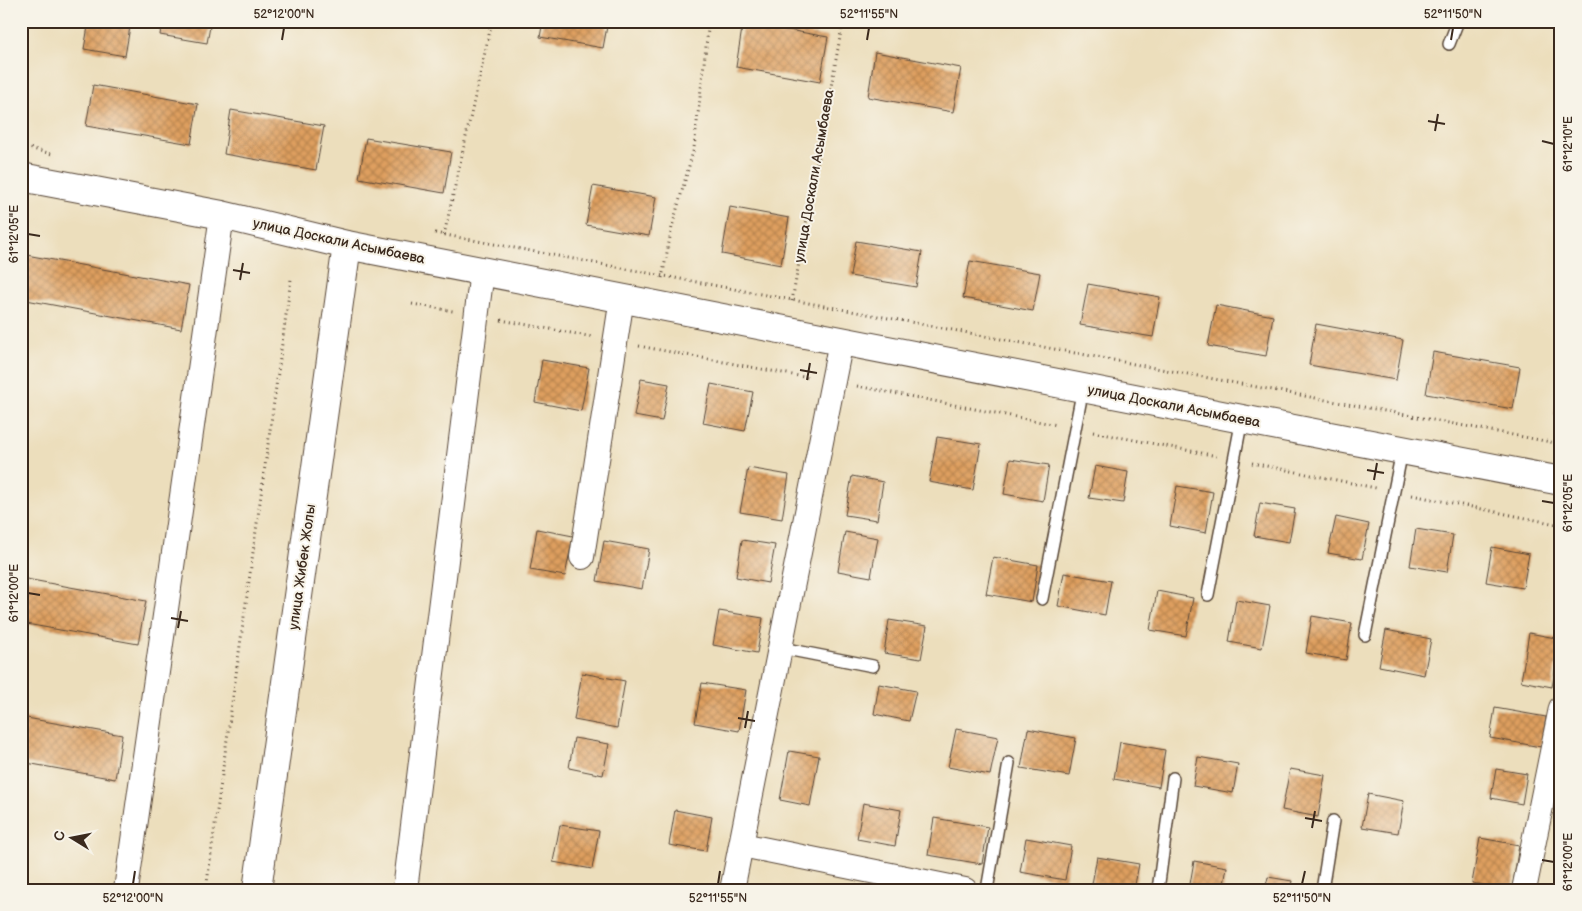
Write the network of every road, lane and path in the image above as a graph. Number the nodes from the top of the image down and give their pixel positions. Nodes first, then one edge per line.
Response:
1 (492, 21) edge
2 (709, 21) edge
3 (843, 21) edge
4 (1458, 21) edge
5 (1449, 44) dead end
6 (21, 146) edge
7 (60, 156) dead end
8 (21, 177) edge
9 (222, 215) junction
10 (434, 233) dead end
11 (444, 234) junction
12 (347, 245) junction
13 (482, 271) junction
14 (662, 276) junction
15 (291, 279) dead end
16 (622, 298) junction
17 (792, 300) junction
18 (412, 304) dead end
19 (656, 305) junction
20 (477, 316) junction
21 (786, 330) junction
22 (841, 341) junction
23 (615, 342) junction
24 (833, 382) junction
25 (1083, 388) junction
26 (1242, 419) junction
27 (1075, 429) junction
28 (1561, 444) edge
29 (1402, 450) junction
30 (1234, 460) junction
31 (1561, 481) edge
32 (1394, 491) junction
33 (1561, 525) edge
34 (582, 557) dead end
35 (1208, 594) dead end
36 (1042, 599) dead end
37 (1365, 635) dead end
38 (781, 648) junction
39 (873, 666) dead end
40 (1561, 708) edge
41 (1557, 743) edge
42 (1009, 762) dead end
43 (1174, 778) dead end
44 (1333, 821) dead end
45 (742, 845) junction
46 (126, 890) edge
47 (206, 890) edge
48 (257, 890) edge
49 (405, 890) edge
50 (732, 890) edge
51 (965, 890) edge
52 (987, 890) edge
53 (1158, 890) edge
54 (1322, 890) edge
55 (1524, 890) edge

1 - 11 path
2 - 14 path
3 - 17 path, улица Доскали Асымбаева
4 - 5 lane
6 - 7 path
8 - 9 street, улица Доскали Асымбаева
9 - 12 street, улица Доскали Асымбаева
9 - 46 street
10 - 11 path
11 - 14 path
12 - 13 street, улица Доскали Асымбаева
12 - 48 street, улица Жибек Жолы
13 - 16 street, улица Доскали Асымбаева
13 - 20 street
14 - 17 path
14 - 19 path
15 - 47 path
16 - 19 street, улица Доскали Асымбаева
16 - 23 street
17 - 21 path, улица Доскали Асымбаева
17 - 28 path
18 - 20 path
19 - 21 street, улица Доскали Асымбаева
20 - 23 path
20 - 49 street
21 - 22 street, улица Доскали Асымбаева
22 - 24 street
22 - 25 street, улица Доскали Асымбаева
23 - 24 path
23 - 34 street
24 - 27 path
24 - 38 street
25 - 26 street, улица Доскали Асымбаева
25 - 27 lane
26 - 29 street, улица Доскали Асымбаева
26 - 30 lane
27 - 30 path
27 - 36 lane
29 - 31 street, улица Доскали Асымбаева
29 - 32 lane
30 - 32 path
30 - 35 lane
32 - 33 path
32 - 37 lane
38 - 39 lane
38 - 45 street
40 - 41 street
41 - 55 street
42 - 52 lane
43 - 53 lane
44 - 54 lane
45 - 50 street
45 - 51 street

